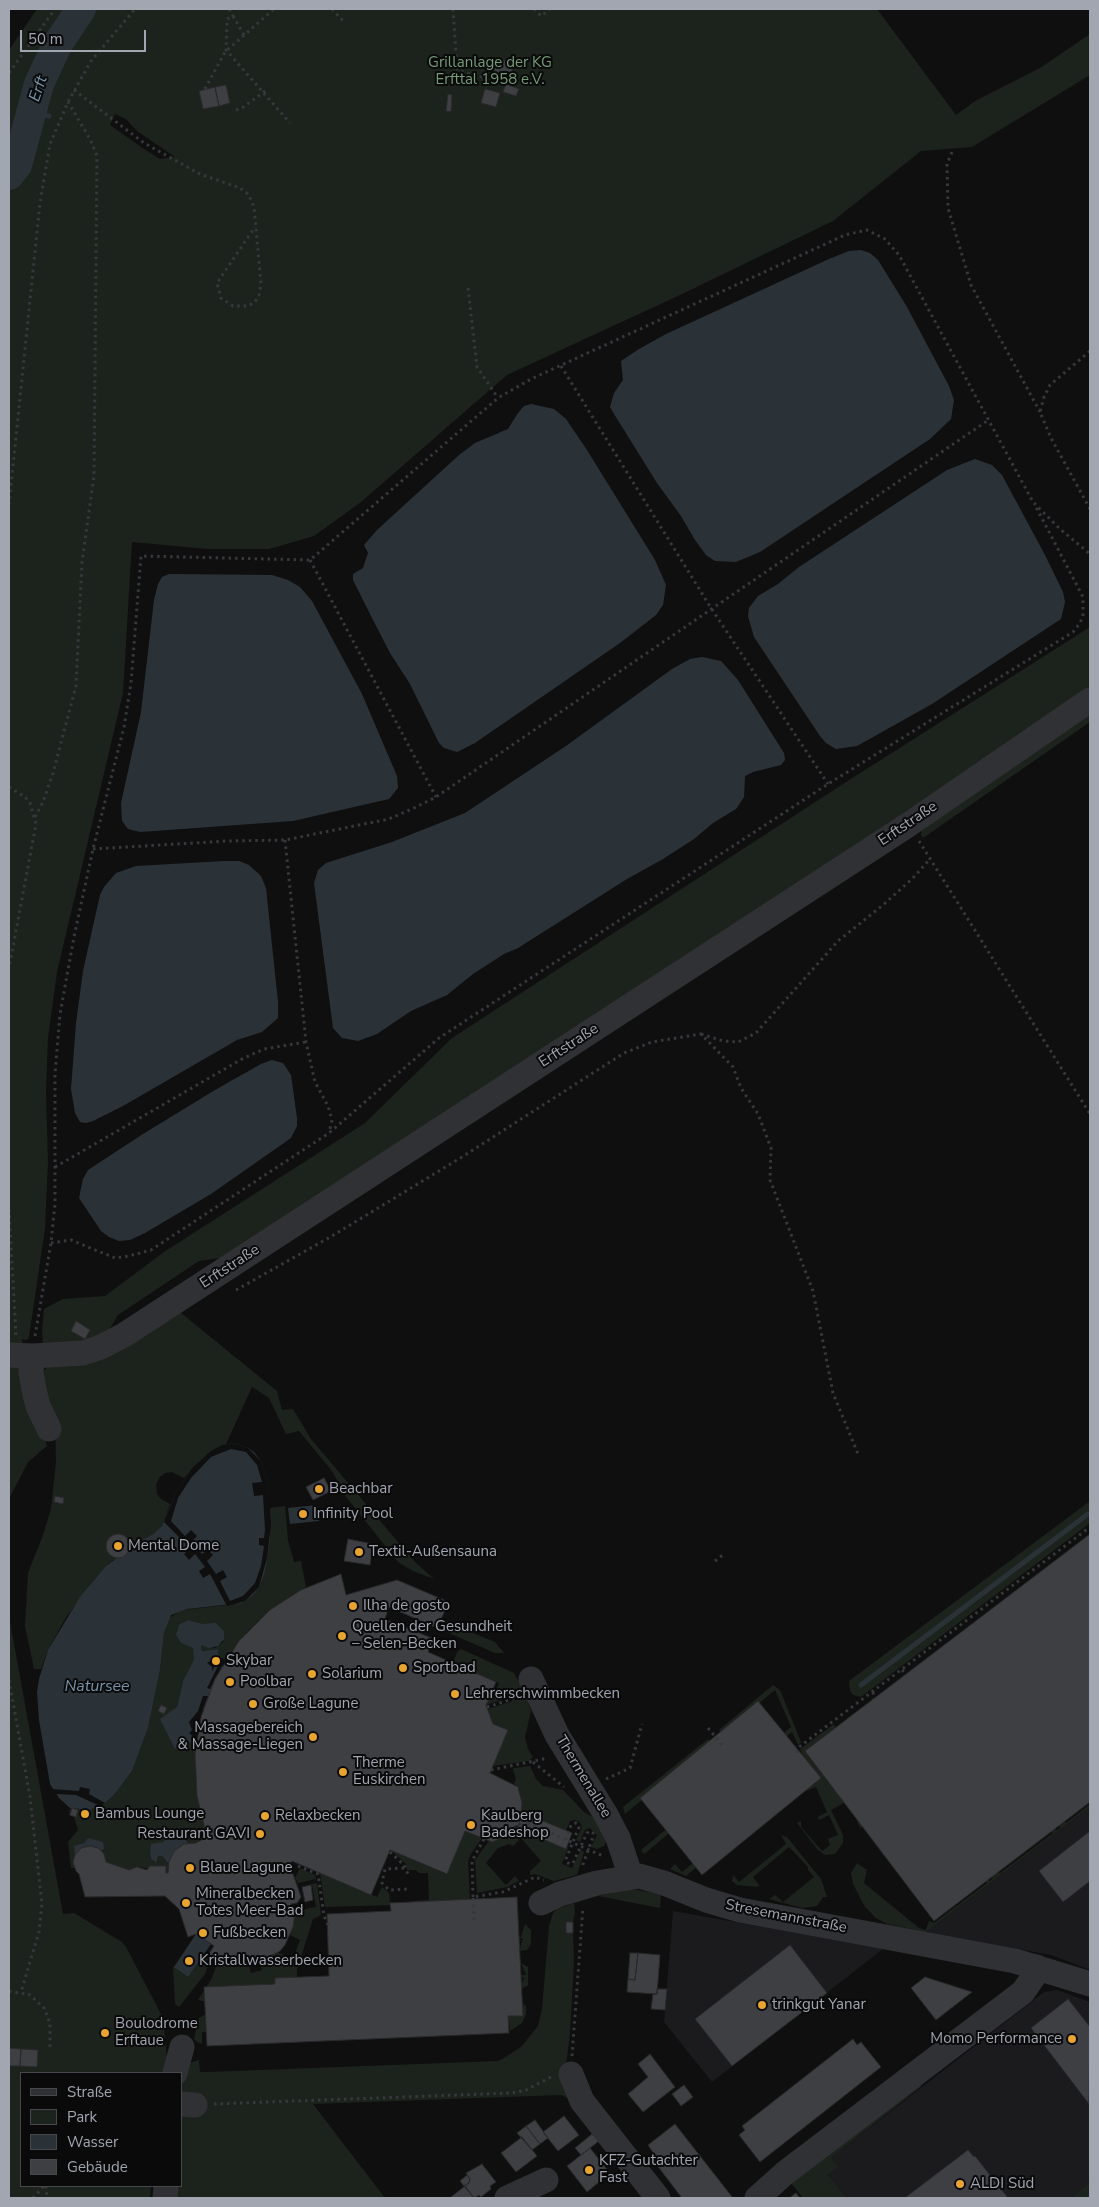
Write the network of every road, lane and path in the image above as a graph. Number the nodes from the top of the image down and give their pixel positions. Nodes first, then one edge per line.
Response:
1 (55, 9) edge
2 (135, 9) edge
3 (228, 9) edge
4 (274, 9) edge
5 (332, 9) edge
6 (453, 9) edge
7 (534, 9) edge
8 (550, 9) edge
9 (233, 16) junction
10 (344, 22) dead end
11 (244, 35) junction
12 (226, 50) junction
13 (9, 73) edge
14 (482, 77) dead end
15 (205, 89) dead end
16 (268, 89) dead end
17 (74, 90) junction
18 (263, 93) junction
19 (68, 102) junction
20 (236, 110) dead end
21 (290, 123) dead end
22 (952, 152) dead end
23 (255, 227) junction
24 (468, 288) dead end
25 (1090, 352) edge
26 (561, 366) junction
27 (498, 398) junction
28 (1040, 412) junction
29 (987, 421) junction
30 (1033, 502) junction
31 (9, 504) edge
32 (1090, 509) edge
33 (1090, 554) edge
34 (310, 560) junction
35 (711, 608) junction
36 (1090, 700) edge
37 (828, 784) junction
38 (9, 787) edge
39 (436, 797) junction
40 (35, 817) junction
41 (908, 824) junction
42 (286, 840) junction
43 (93, 849) junction
44 (930, 859) junction
45 (9, 968) edge
46 (701, 1034) junction
47 (306, 1042) junction
48 (1090, 1114) edge
49 (329, 1133) junction
50 (55, 1167) junction
51 (9, 1209) edge
52 (51, 1243) junction
53 (236, 1290) dead end
54 (20, 1355) edge
55 (48, 1428) dead end
56 (858, 1454) dead end
57 (1090, 1527) edge
58 (724, 1554) dead end
59 (715, 1561) dead end
60 (1034, 1569) junction
61 (1040, 1574) dead end
62 (968, 1619) junction
63 (973, 1624) dead end
64 (902, 1670) junction
65 (906, 1675) dead end
66 (9, 1680) edge
67 (534, 1685) joint
68 (873, 1692) junction
69 (874, 1700) dead end
70 (487, 1707) dead end
71 (642, 1724) dead end
72 (708, 1728) dead end
73 (723, 1746) dead end
74 (797, 1753) dead end
75 (630, 1768) dead end
76 (491, 1770) dead end
77 (566, 1788) dead end
78 (523, 1818) dead end
79 (530, 1824) junction
80 (520, 1825) dead end
81 (484, 1839) dead end
82 (566, 1840) junction
83 (573, 1843) junction
84 (580, 1846) junction
85 (588, 1850) junction
86 (390, 1852) dead end
87 (598, 1854) dead end
88 (298, 1866) dead end
89 (404, 1868) junction
90 (408, 1874) dead end
91 (631, 1877) junction
92 (581, 1888) junction
93 (408, 1890) dead end
94 (545, 1892) joint
95 (473, 1897) junction
96 (474, 1920) dead end
97 (328, 1925) dead end
98 (1037, 1967) junction
99 (1090, 1984) edge
100 (9, 1991) edge
101 (21, 1992) junction
102 (182, 2047) dead end
103 (50, 2050) dead end
104 (175, 2072) edge
105 (571, 2074) junction
106 (188, 2104) edge
107 (546, 2180) dead end
108 (44, 2187) edge
109 (33, 2198) edge
110 (507, 2198) edge
111 (658, 2198) edge
112 (757, 2198) edge

1 - 13 path
2 - 17 path
3 - 9 path
4 - 11 path
5 - 10 path
6 - 14 path
7 - 8 path
9 - 11 path
9 - 12 path
11 - 12 path
12 - 15 path
12 - 18 path
16 - 18 path
17 - 19 path
17 - 23 path
18 - 20 path
18 - 21 path
19 - 31 path
19 - 40 path
22 - 28 path
23 - 23 path
24 - 27 path
25 - 28 path
26 - 27 path
26 - 29 path
26 - 35 path
27 - 34 path
28 - 32 path
29 - 30 path
29 - 35 path
30 - 33 path
30 - 37 path
34 - 39 path
34 - 43 path
35 - 37 path
35 - 39 path
36 - 41 street, Erftstraße
37 - 49 path
38 - 40 path
39 - 42 path
40 - 45 path
41 - 44 path
41 - 54 street, Erftstraße
42 - 43 path
42 - 47 path
43 - 50 path
44 - 46 path
44 - 48 path
46 - 53 path
46 - 56 path
47 - 49 path
47 - 50 path
49 - 52 path
50 - 52 path
51 - 54 path
52 - 54 path
54 - 55 street
57 - 60 path
58 - 59 path
60 - 61 path
60 - 62 path
62 - 63 path
62 - 64 path
64 - 65 path
64 - 68 path
66 - 101 path
67 - 70 path
67 - 91 street, Thermenallee
68 - 69 path
68 - 74 path
71 - 75 path
72 - 73 path
76 - 77 path
78 - 79 path
79 - 80 path
79 - 82 path
81 - 95 path
82 - 83 path
82 - 83 path
83 - 84 path
83 - 84 path
84 - 85 path
84 - 85 path
85 - 87 path
85 - 92 path
86 - 89 path
88 - 97 path
89 - 90 path
89 - 93 path
91 - 92 street, Stresemannstraße
91 - 98 street, Stresemannstraße
92 - 94 street, Stresemannstraße
92 - 105 path
94 - 95 path
95 - 96 path
98 - 99 street, Stresemannstraße
98 - 112 street
100 - 101 path
101 - 103 path
102 - 104 street
105 - 106 path
105 - 111 street
107 - 110 street
108 - 109 path

